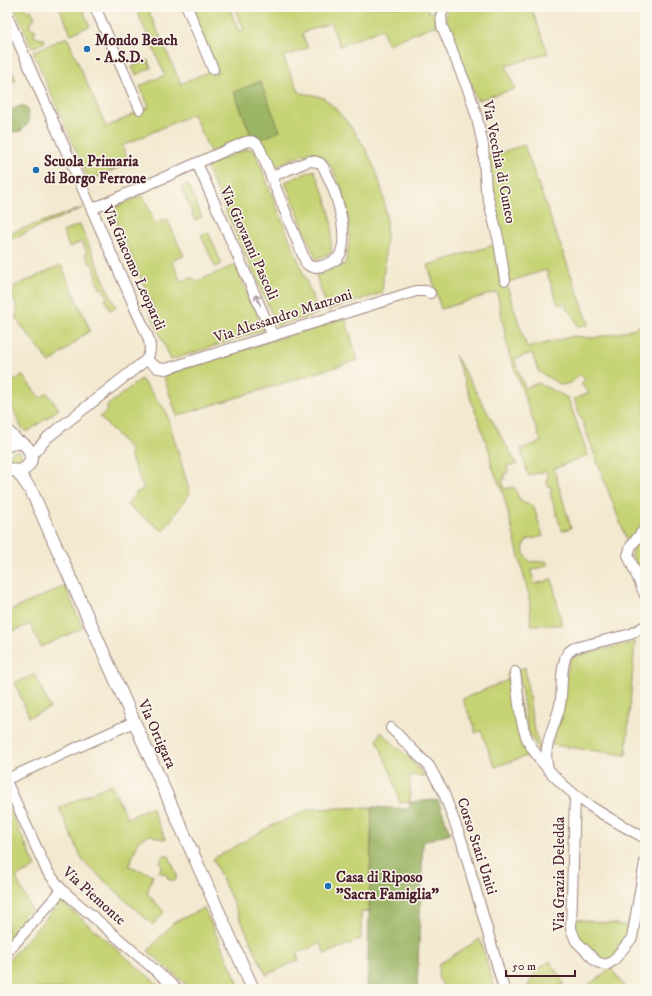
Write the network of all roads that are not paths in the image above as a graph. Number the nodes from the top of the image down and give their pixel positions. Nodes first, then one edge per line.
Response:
1 (95, 7) edge
2 (187, 7) edge
3 (444, 7) edge
4 (7, 16) edge
5 (213, 69) dead end
6 (140, 109) dead end
7 (197, 163) junction
8 (271, 176) junction
9 (92, 209) junction
10 (505, 280) dead end
11 (430, 293) dead end
12 (274, 336) junction
13 (148, 358) junction
14 (7, 431) edge
15 (17, 460) edge
16 (645, 528) edge
17 (645, 595) edge
18 (645, 626) edge
19 (515, 672) dead end
20 (134, 722) junction
21 (391, 728) dead end
22 (552, 775) junction
23 (7, 779) edge
24 (7, 783) edge
25 (575, 796) junction
26 (645, 838) edge
27 (645, 862) edge
28 (62, 890) junction
29 (7, 952) edge
30 (177, 989) edge
31 (253, 989) edge
32 (504, 989) edge

1 - 6 street
2 - 5 street
3 - 10 street, Via Vecchia di Cuneo
4 - 9 street, Via Giacomo Leopardi
7 - 8 street
7 - 9 street
12 -> 7 street, Via Giovanni Pascoli
8 - 8 street
9 - 13 street, Via Giacomo Leopardi
11 - 12 street, Via Alessandro Manzoni
12 - 13 street, Via Alessandro Manzoni
13 - 15 street
14 - 15 street, Via Ortigara
15 - 20 street, Via Ortigara
16 - 17 street
18 - 22 street
19 - 22 street
20 - 23 street
20 - 31 street, Via Ortigara
21 - 32 street, Corso Stati Uniti
22 - 25 street
24 - 28 street, Via Piemonte
25 - 26 street
25 - 27 street, Via Grazia Deledda
28 - 29 street
28 - 30 street, Via Piemonte

